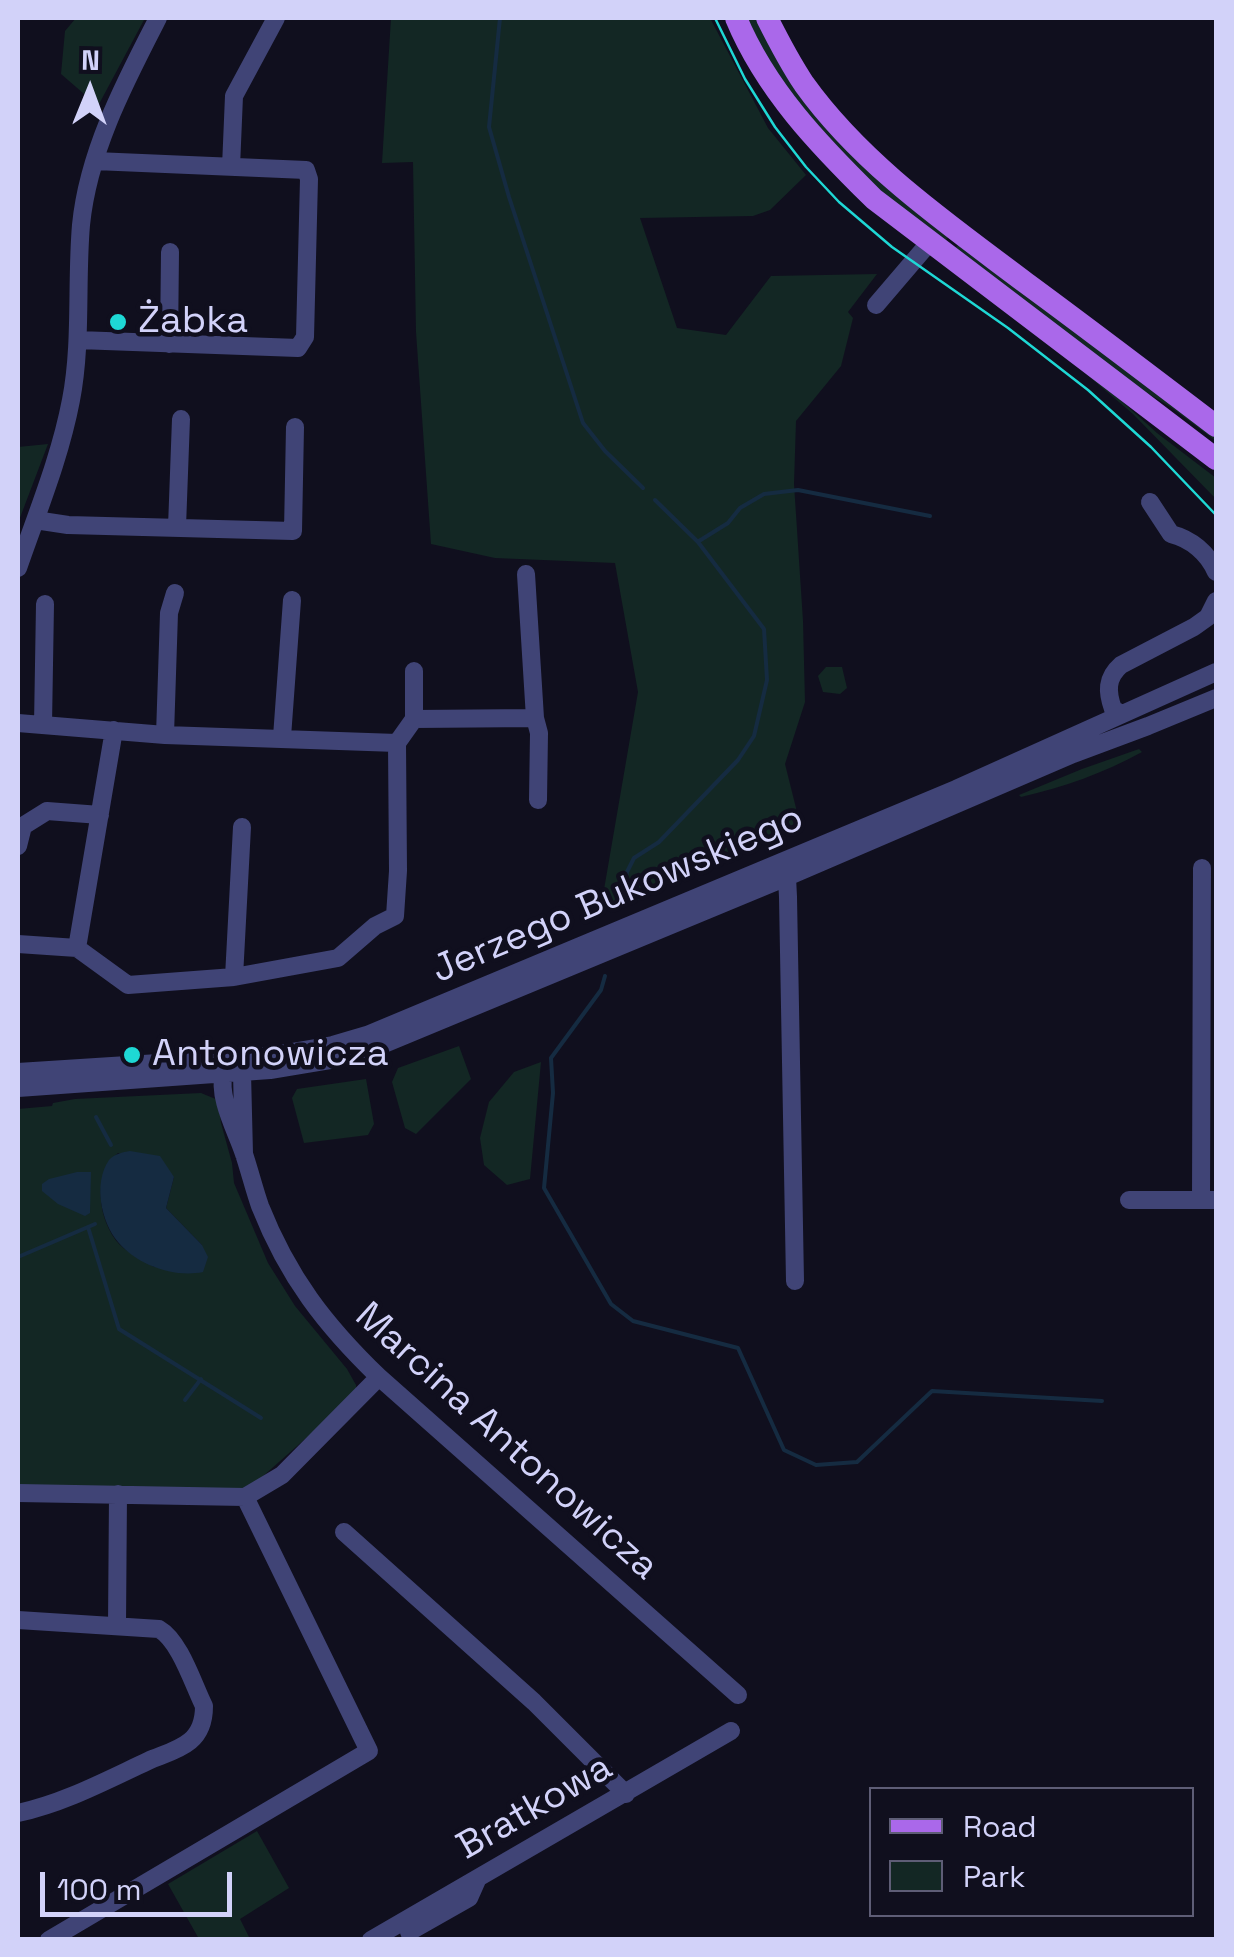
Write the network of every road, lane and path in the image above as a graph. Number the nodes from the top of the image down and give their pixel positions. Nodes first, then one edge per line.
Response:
1 (158, 18) edge
2 (276, 18) edge
3 (736, 18) edge
4 (766, 18) edge
5 (96, 161) junction
6 (231, 166) junction
7 (929, 243) junction
8 (170, 252) dead end
9 (876, 305) dead end
10 (78, 340) junction
11 (169, 344) junction
12 (180, 419) dead end
13 (1216, 426) edge
14 (295, 427) dead end
15 (1216, 460) edge
16 (1150, 502) dead end
17 (35, 520) junction
18 (177, 527) junction
19 (18, 568) edge
20 (1216, 572) edge
21 (526, 574) dead end
22 (175, 593) dead end
23 (292, 600) dead end
24 (1216, 600) edge
25 (45, 604) dead end
26 (414, 671) dead end
27 (1216, 672) edge
28 (1216, 698) edge
29 (1122, 714) junction
30 (414, 718) junction
31 (535, 718) junction
32 (18, 724) edge
33 (44, 725) junction
34 (114, 730) junction
35 (165, 734) junction
36 (282, 738) junction
37 (397, 743) junction
38 (538, 800) dead end
39 (100, 816) junction
40 (242, 827) dead end
41 (18, 846) edge
42 (1202, 868) dead end
43 (783, 869) junction
44 (18, 944) edge
45 (77, 948) junction
46 (234, 978) junction
47 (232, 1069) junction
48 (18, 1072) edge
49 (18, 1088) edge
50 (1209, 1200) edge
51 (1129, 1201) dead end
52 (795, 1281) dead end
53 (379, 1377) junction
54 (18, 1492) edge
55 (118, 1494) junction
56 (246, 1496) junction
57 (344, 1532) dead end
58 (18, 1620) edge
59 (118, 1625) junction
60 (738, 1695) dead end
61 (730, 1731) dead end
62 (626, 1794) junction
63 (18, 1813) edge
64 (477, 1879) junction
65 (49, 1940) edge
66 (372, 1940) edge
67 (395, 1940) edge

1 - 5 street
2 - 6 street
3 - 7 main road
4 - 13 main road
5 - 6 street
5 - 10 street
6 - 11 street
7 - 9 street
7 - 15 main road
8 - 11 street
10 - 11 street
10 - 17 street
12 - 18 street
14 - 18 street
16 - 20 street
17 - 18 street
17 - 19 street
21 - 31 street
22 - 35 street
23 - 36 street
24 - 29 street
25 - 33 street
26 - 30 street
27 - 29 street, Jerzego Bukowskiego
28 - 43 street, Jerzego Bukowskiego
29 - 43 street, Jerzego Bukowskiego
30 - 31 street
30 - 37 street
31 - 38 street
32 - 33 street
33 - 34 street
34 - 35 street
34 - 39 street
35 - 36 street
36 - 37 street
37 - 46 street
39 - 41 street
39 - 45 street
40 - 46 street
42 - 50 street
43 - 47 street, Jerzego Bukowskiego
43 - 52 street
44 - 45 street
45 - 46 street
47 - 48 street, Jerzego Bukowskiego
47 - 49 street, Jerzego Bukowskiego
47 - 53 street, Marcina Antonowicza
50 - 51 street
53 - 56 street
53 - 60 street, Marcina Antonowicza
54 - 55 street
55 - 56 street
55 - 59 street
56 - 65 street
57 - 62 street
58 - 59 street
59 - 63 street
61 - 62 street, Bratkowa
62 - 64 street, Bratkowa
64 - 66 street, Bratkowa
64 - 67 street

